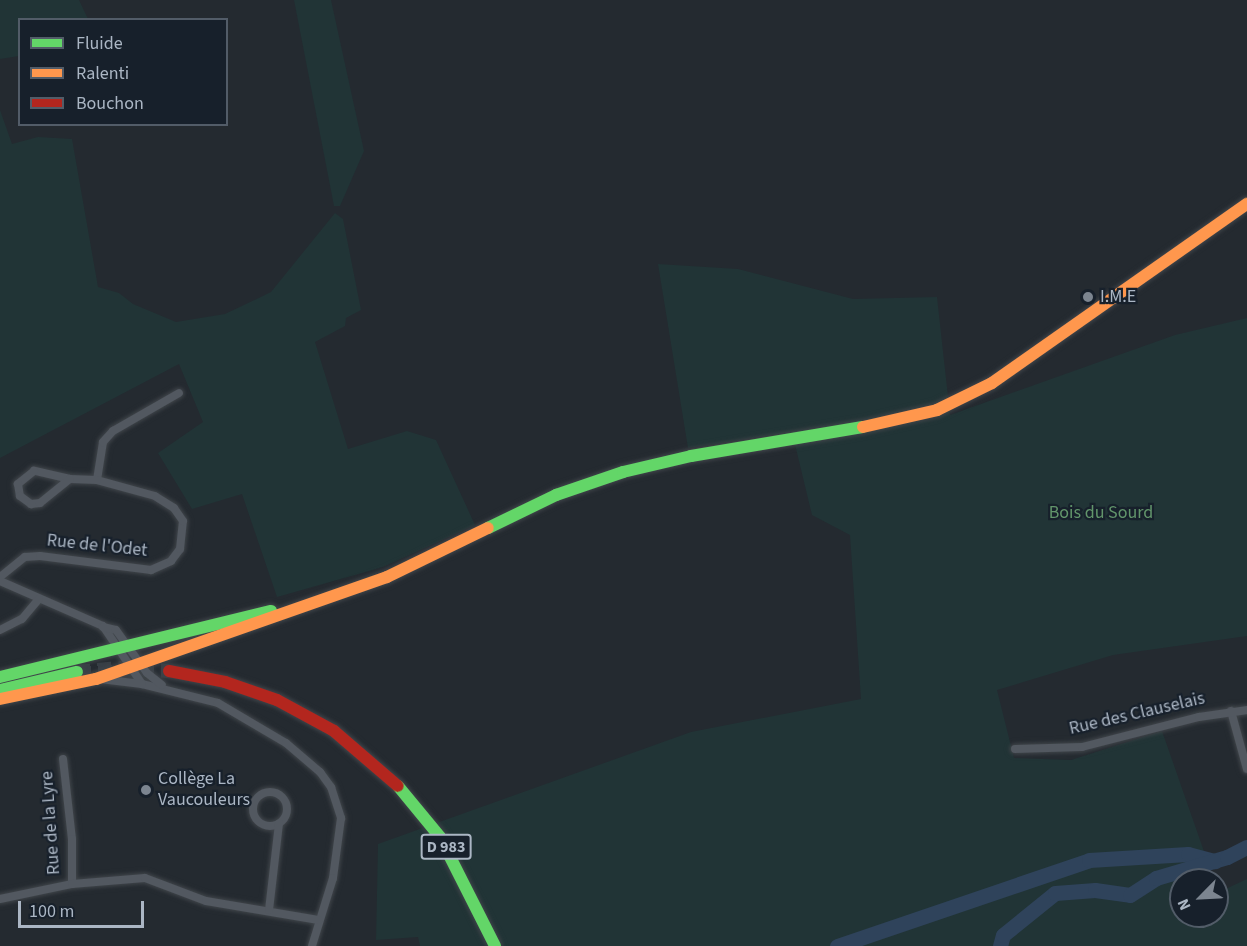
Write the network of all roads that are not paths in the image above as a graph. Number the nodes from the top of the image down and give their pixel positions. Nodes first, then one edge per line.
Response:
1 (1247, 204) edge
2 (179, 393) dead end
3 (70, 479) junction
4 (97, 480) junction
5 (0, 579) edge
6 (39, 599) junction
7 (308, 604) junction
8 (0, 630) edge
9 (125, 649) junction
10 (156, 657) junction
11 (134, 665) junction
12 (168, 671) tunnel mouth
13 (76, 672) tunnel mouth
14 (0, 677) edge
15 (96, 679) junction
16 (142, 684) junction
17 (164, 687) junction
18 (0, 690) edge
19 (0, 699) edge
20 (1247, 710) edge
21 (1231, 711) junction
22 (1015, 749) dead end
23 (63, 759) dead end
24 (1247, 769) edge
25 (279, 824) junction
26 (72, 884) junction
27 (0, 899) edge
28 (269, 910) junction
29 (318, 920) junction
30 (312, 946) edge
31 (495, 946) edge

1 - 7 main road
2 - 4 street
3 - 3 street, Rue de l'Odet
3 - 4 street, Rue de l'Odet
4 - 5 street, Rue de l'Odet
5 - 6 street
6 - 8 street
6 - 9 street
7 - 9 main road
7 - 10 main road
9 - 11 street
9 - 14 main road
10 - 11 main road
10 - 17 street
11 - 15 main road
11 - 16 street
11 - 17 street
12 - 31 main road, D 983
13 - 18 main road
15 - 16 street
15 - 19 main road
16 - 17 street
17 - 29 street
20 - 21 street, Rue des Clauselais
21 - 22 street, Rue des Clauselais
21 - 24 street, Rue des Clauselais
23 - 26 street, Rue de la Lyre
25 - 25 street
25 - 28 street
26 - 27 street, Rue de la Lyre
26 - 28 street, Rue de la Lyre
28 - 29 street, Rue de la Lyre
29 - 30 street

